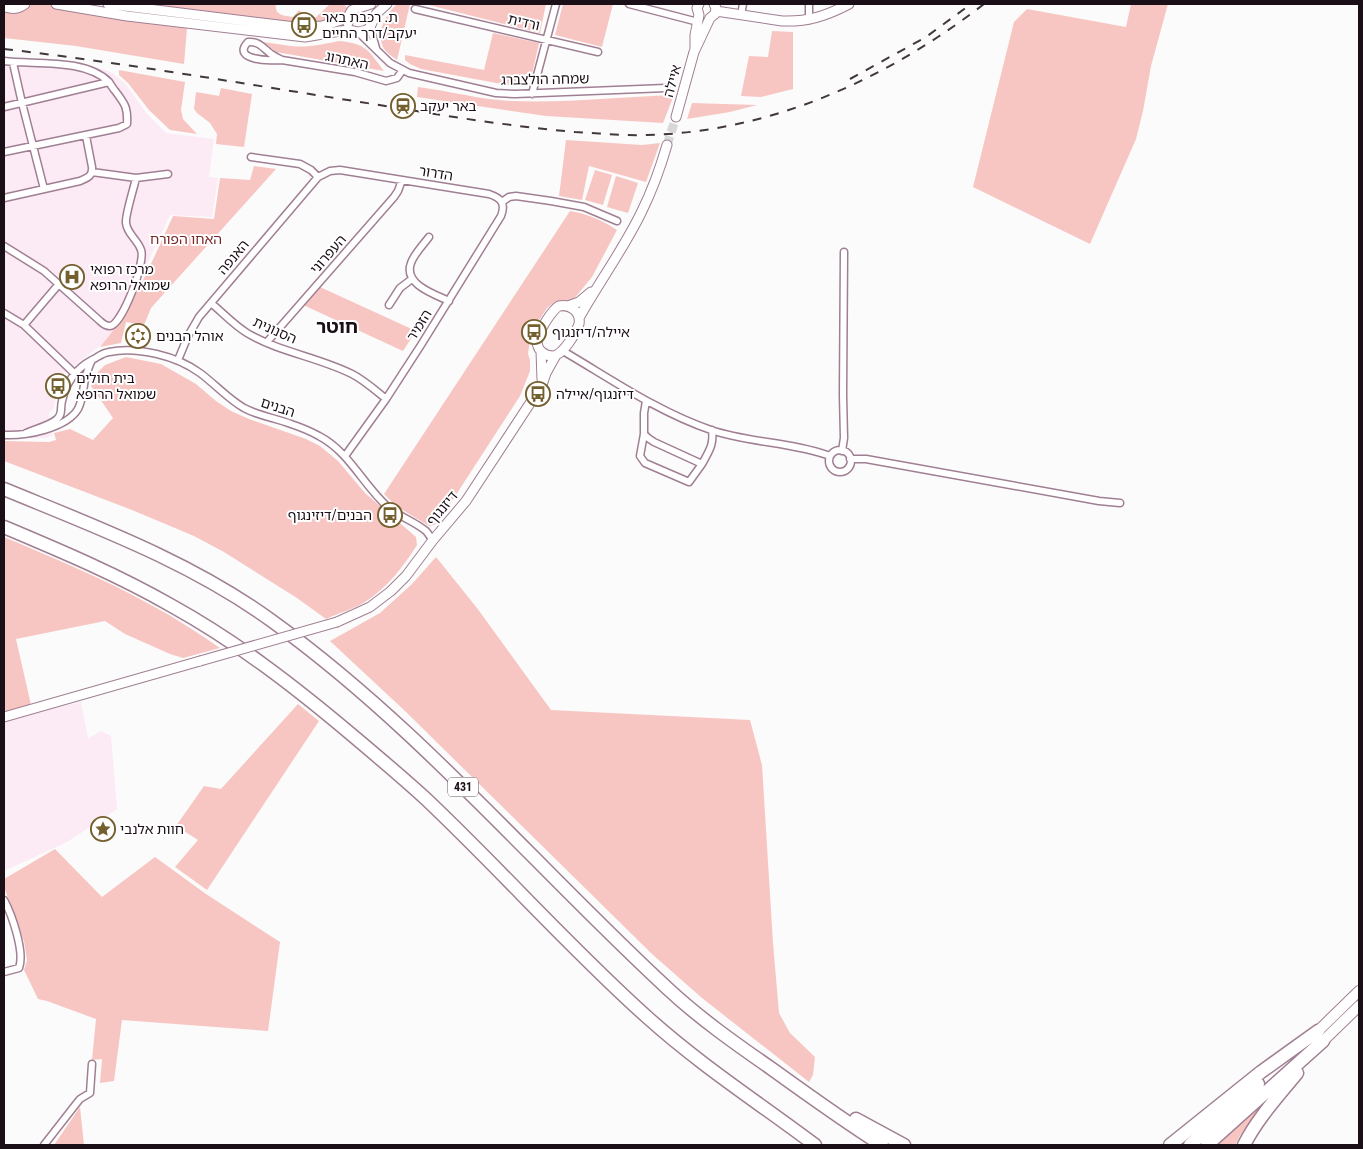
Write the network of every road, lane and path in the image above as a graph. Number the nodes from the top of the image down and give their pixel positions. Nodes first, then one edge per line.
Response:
1 (56, 4) edge
2 (108, 4) edge
3 (386, 4) edge
4 (556, 4) edge
5 (629, 4) edge
6 (699, 4) edge
7 (743, 4) edge
8 (809, 4) edge
9 (849, 4) edge
10 (25, 5) edge
11 (4, 6) edge
12 (366, 6) edge
13 (715, 7) edge
14 (415, 9) dead end
15 (741, 15) junction
16 (348, 18) junction
17 (710, 18) junction
18 (699, 19) junction
19 (809, 20) junction
20 (372, 22) junction
21 (356, 31) junction
22 (546, 40) junction
23 (376, 49) junction
24 (598, 52) dead end
25 (694, 52) junction
26 (282, 60) junction
27 (4, 61) edge
28 (13, 62) junction
29 (402, 71) junction
30 (109, 82) junction
31 (666, 88) dead end
32 (532, 94) junction
33 (22, 103) junction
34 (4, 108) edge
35 (676, 117) tunnel mouth
36 (86, 136) junction
37 (668, 145) tunnel mouth
38 (32, 146) junction
39 (4, 152) edge
40 (251, 157) dead end
41 (92, 172) junction
42 (168, 174) dead end
43 (318, 177) junction
44 (136, 178) junction
45 (402, 180) junction
46 (44, 189) junction
47 (4, 198) edge
48 (502, 202) junction
49 (617, 221) dead end
50 (429, 237) dead end
51 (4, 246) edge
52 (844, 252) dead end
53 (412, 279) junction
54 (59, 284) junction
55 (595, 289) junction
56 (449, 301) junction
57 (211, 303) junction
58 (389, 305) dead end
59 (568, 306) junction
60 (4, 313) edge
61 (579, 318) junction
62 (24, 325) junction
63 (267, 342) junction
64 (541, 352) junction
65 (560, 353) junction
66 (92, 360) junction
67 (178, 360) junction
68 (74, 373) junction
69 (542, 384) junction
70 (386, 399) junction
71 (646, 401) junction
72 (49, 426) junction
73 (712, 430) junction
74 (644, 434) junction
75 (4, 435) edge
76 (842, 450) junction
77 (345, 456) junction
78 (830, 456) junction
79 (850, 460) junction
80 (702, 464) junction
81 (4, 489) edge
82 (1120, 502) dead end
83 (4, 527) edge
84 (432, 540) junction
85 (4, 717) edge
86 (4, 900) edge
87 (4, 972) edge
88 (1359, 991) edge
89 (1359, 1006) edge
90 (1320, 1036) junction
91 (92, 1064) dead end
92 (783, 1077) junction
93 (775, 1116) junction
94 (44, 1145) edge
95 (803, 1145) edge
96 (815, 1145) edge
97 (882, 1145) edge
98 (904, 1145) edge
99 (1170, 1145) edge
100 (1190, 1145) edge
101 (1206, 1145) edge
102 (1244, 1145) edge

1 - 21 street
2 - 16 street
3 - 20 street
4 - 22 street
5 - 18 street
6 - 18 street, איילה
7 - 15 street
8 - 19 street
9 - 19 street
10 - 11 street
12 - 16 street
12 - 20 street
13 - 15 street
13 - 17 street, איילה
14 - 22 street, ורדית
15 - 19 street
16 - 21 street
17 - 18 street
17 - 25 street, איילה
18 - 25 street, איילה
20 - 21 street
20 - 23 street
21 - 23 street, שמחה הולצברג
22 - 24 street, ורדית
22 - 32 street
23 - 29 street, שמחה הולצברג
25 - 35 street, איילה
26 - 26 street, האתרוג
26 - 29 street, האתרוג
27 - 28 street
28 - 30 street
28 - 33 street
29 - 32 street, שמחה הולצברג
30 - 33 street
30 - 36 street
31 - 32 street, שמחה הולצברג
33 - 34 street
33 - 38 street
36 - 38 street
36 - 41 street
37 - 55 street
38 - 39 street
38 - 46 street
40 - 43 street
41 - 44 street
41 - 46 street
42 - 44 street
43 - 45 street, הדרור
43 - 57 street, האנפה
44 - 54 street
45 - 48 street, הדרור
45 - 63 street, העפרוני
46 - 47 street
48 - 49 street
48 - 56 street, הזמיר
50 - 53 street
51 - 54 street
52 - 76 street
53 - 56 street
53 - 58 street
54 - 62 street
55 - 59 street
55 - 61 street
56 - 70 street, הזמיר
57 - 63 street, הסנונית
57 - 67 street, האנפה
59 - 61 street
59 - 64 street
60 - 62 street
61 - 65 street
62 - 68 street
63 - 70 street, הסנונית
64 - 65 street
64 - 69 street
65 - 69 street, דיזנגוף
65 - 71 street
66 - 67 street, הבנים
66 - 68 street, הבנים
66 - 72 street
67 - 77 street, הבנים
68 - 72 street, הבנים
69 - 84 street, דיזנגוף
70 - 77 street, הזמיר
71 - 73 street
71 - 74 street
72 - 75 street
73 - 78 street
73 - 80 street
74 - 80 street
74 - 80 street
76 - 78 street
76 - 79 street
77 - 84 street, הבנים
78 - 79 street
79 - 82 street
81 - 92 highway, 431
83 - 93 highway, 431
84 - 85 street, דיזנגוף, bridge
86 - 87 street
88 - 90 main road
89 - 90 main road
90 - 99 highway
90 - 100 highway
90 - 101 highway
90 - 102 highway
91 - 94 street
92 - 97 highway, 431
92 - 98 highway
93 - 95 highway
93 - 96 highway, 431

